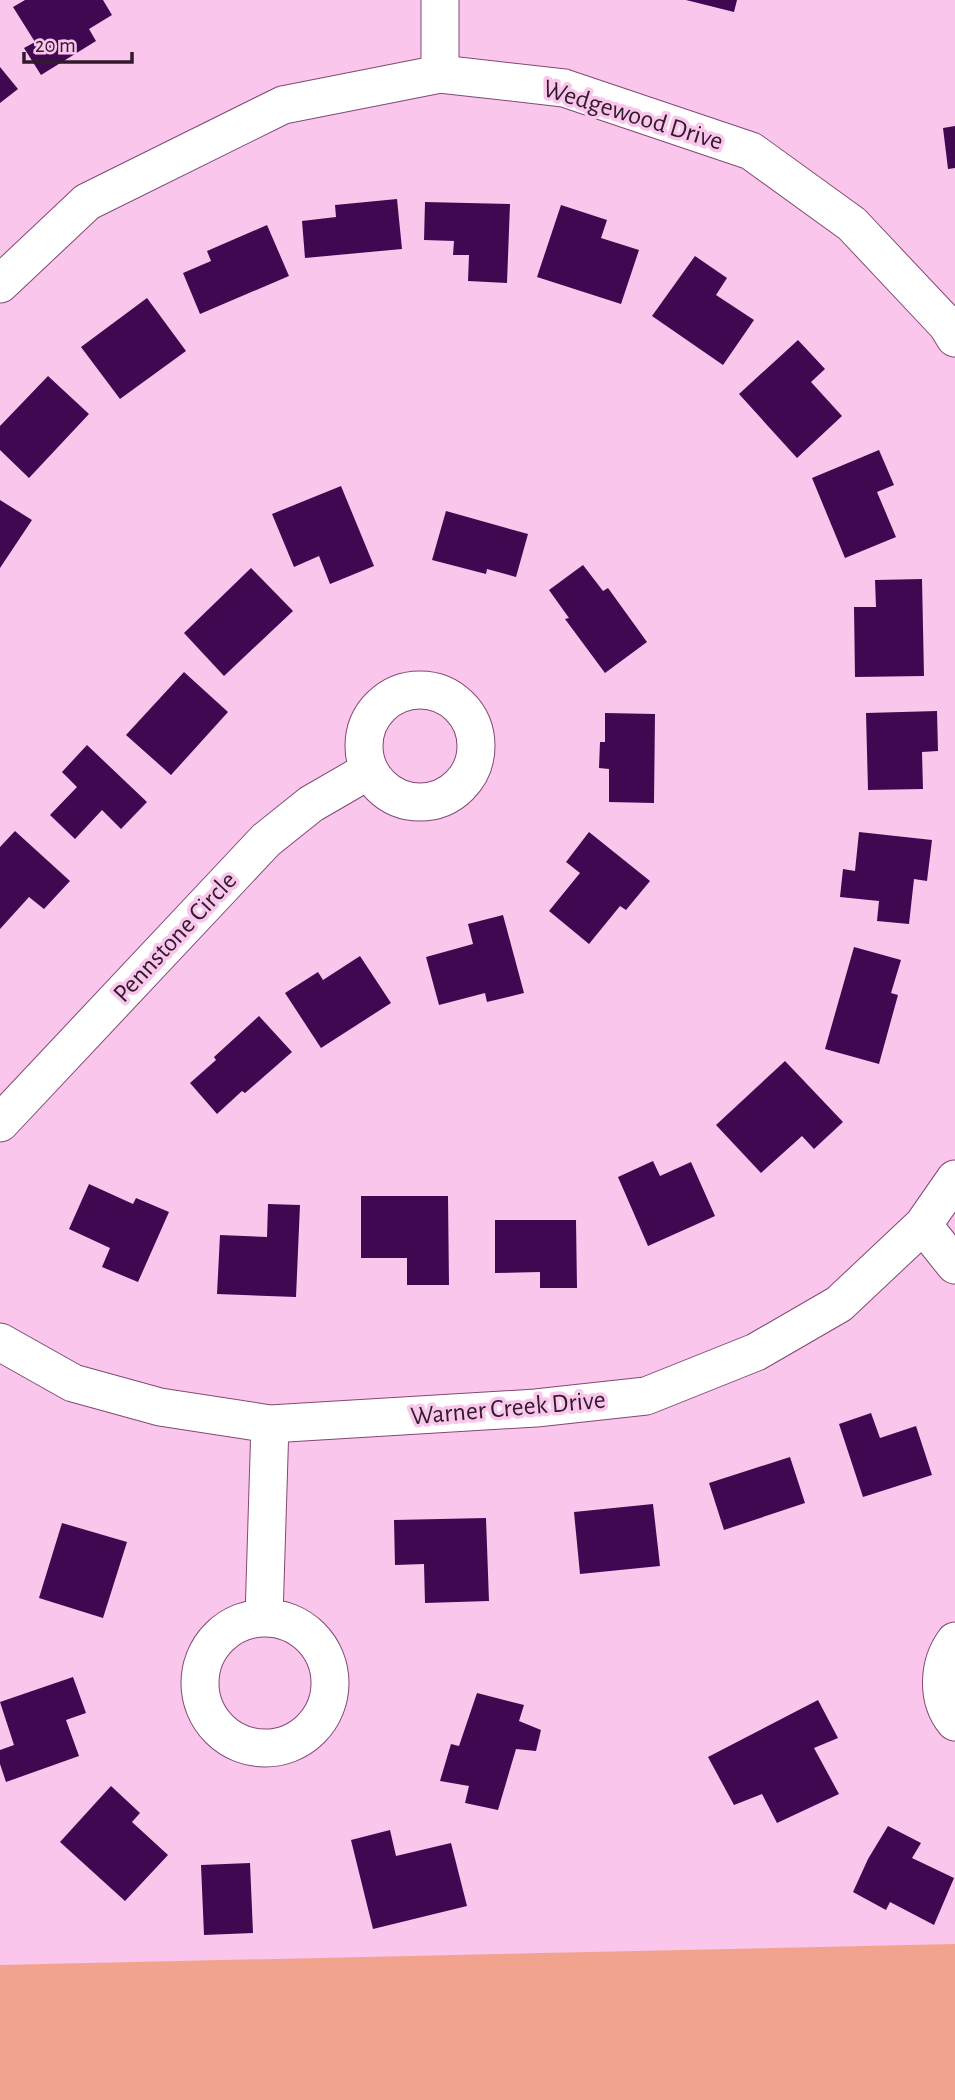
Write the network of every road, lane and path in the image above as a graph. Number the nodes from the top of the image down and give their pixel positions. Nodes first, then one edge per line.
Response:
1 (440, 0) edge
2 (440, 74) junction
3 (0, 284) edge
4 (955, 338) edge
5 (368, 771) dead end
6 (0, 1123) edge
7 (955, 1180) edge
8 (923, 1225) junction
9 (955, 1265) edge
10 (0, 1342) edge
11 (270, 1424) junction
12 (264, 1617) dead end
13 (955, 1641) edge
14 (955, 1722) edge

1 - 2 street
2 - 3 street, Wedgewood Drive
2 - 4 street, Wedgewood Drive
5 - 6 street, Pennstone Circle
7 - 8 street, Warner Creek Drive
8 - 9 street
8 - 11 street, Warner Creek Drive
10 - 11 street, Warner Creek Drive
11 - 12 street
13 - 14 street

